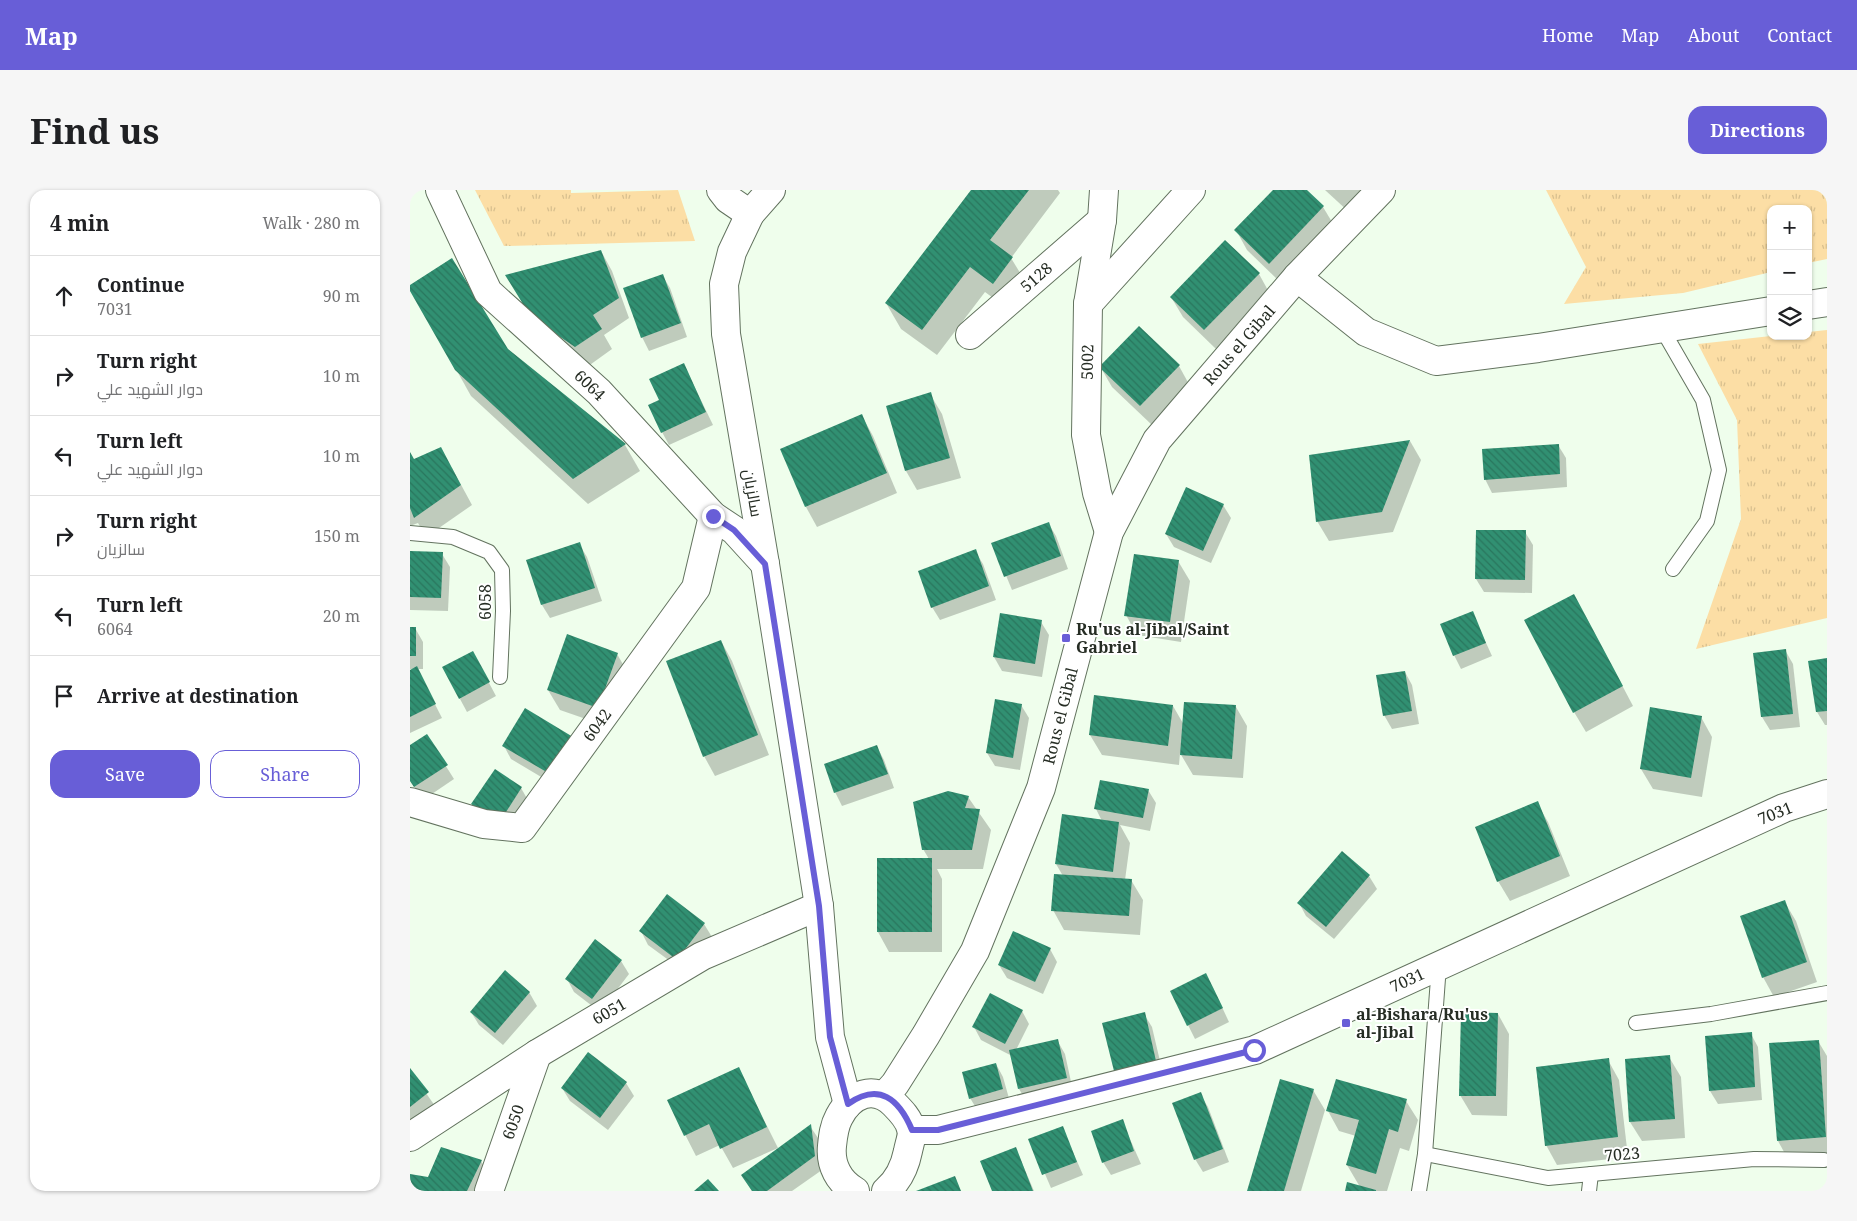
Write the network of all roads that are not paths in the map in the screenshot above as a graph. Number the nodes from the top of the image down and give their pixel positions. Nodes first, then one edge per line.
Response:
1 (440, 190) edge
2 (722, 190) edge
3 (771, 190) edge
4 (1104, 190) edge
5 (1191, 190) edge
6 (1381, 190) edge
7 (750, 214) junction
8 (1102, 220) junction
9 (1297, 277) junction
10 (1827, 302) edge
11 (1088, 304) junction
12 (1812, 304) edge
13 (1767, 312) edge
14 (1662, 329) junction
15 (970, 335) dead end
16 (713, 516) junction
17 (1109, 532) junction
18 (410, 533) edge
19 (765, 564) junction
20 (1673, 569) dead end
21 (500, 677) dead end
22 (1827, 794) edge
23 (410, 802) edge
24 (819, 906) junction
25 (1439, 965) junction
26 (1827, 993) edge
27 (1636, 1023) dead end
28 (537, 1054) junction
29 (885, 1095) junction
30 (848, 1104) junction
31 (912, 1130) junction
32 (410, 1137) edge
33 (1425, 1154) junction
34 (1824, 1160) dead end
35 (1591, 1174) junction
36 (840, 1187) edge
37 (489, 1191) edge
38 (886, 1191) edge
39 (1419, 1191) edge
40 (1589, 1191) edge

1 - 16 street, 6064
2 - 7 street
3 - 7 street, سالزيان
4 - 8 street, 5002
5 - 11 street
6 - 9 street, Rous el Gibal
7 - 19 street, سالزيان
8 - 11 street, 5002
8 - 15 street, 5128
9 - 14 street
9 - 17 street, Rous el Gibal
10 - 12 street
11 - 17 street, 5002
13 - 14 street
14 - 20 lane
16 - 19 street, 6064
16 - 23 street, 6042
17 - 29 street, Rous el Gibal
18 - 21 lane, 6058
19 - 24 street, سالزيان
22 - 25 street, 7031
24 - 28 street, 6051
24 - 30 street, سالزيان
25 - 31 street, 7031
25 - 33 lane
26 - 27 lane
28 - 32 street, 6051
28 - 37 street, 6050
29 - 30 street
29 - 31 street
30 - 36 street
31 - 38 street
33 - 35 lane, 7023
33 - 39 lane
34 - 35 lane, 7023
35 - 40 lane

